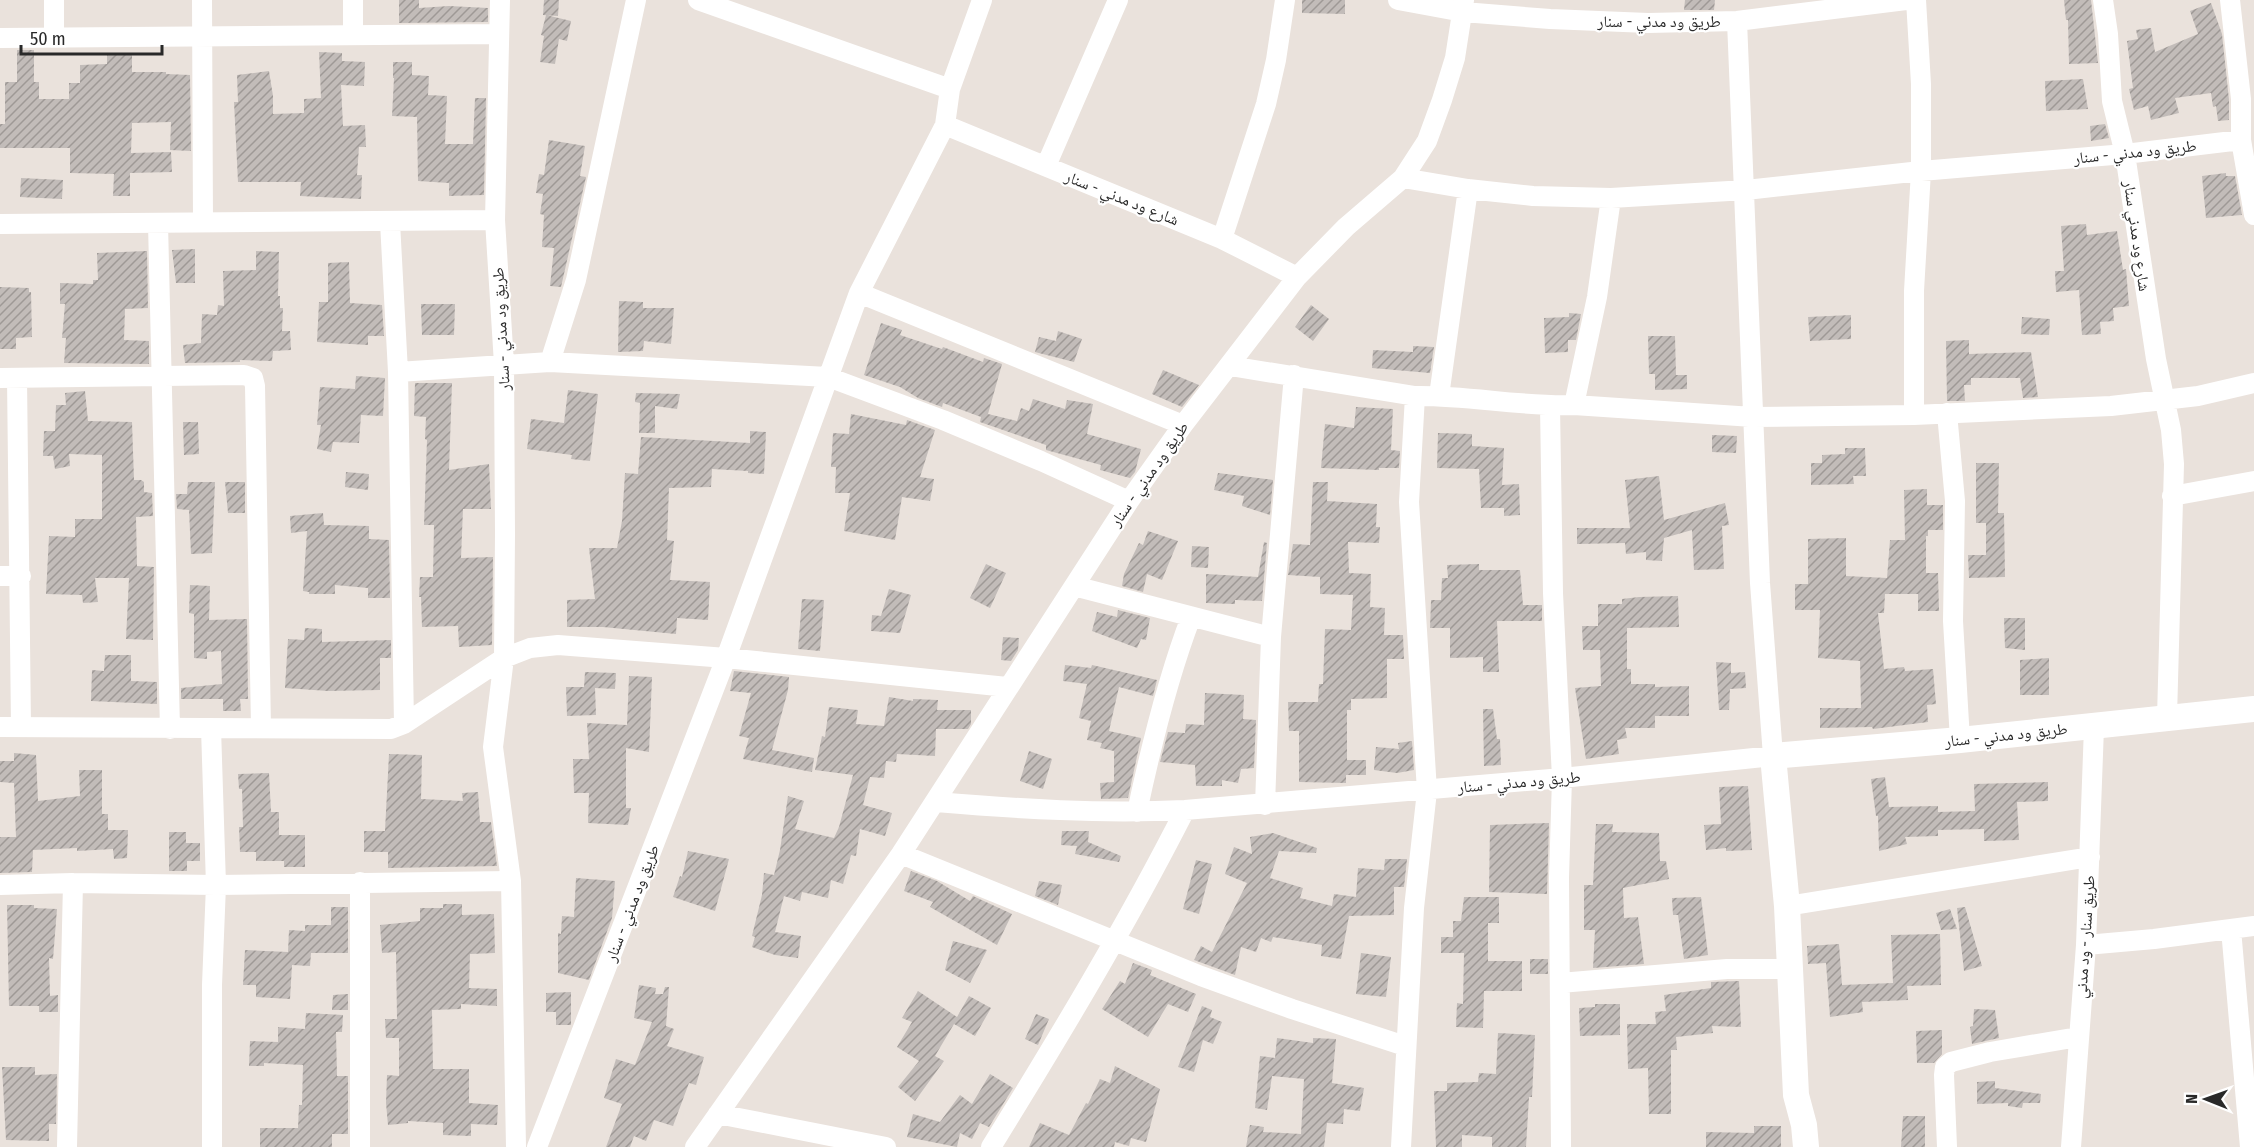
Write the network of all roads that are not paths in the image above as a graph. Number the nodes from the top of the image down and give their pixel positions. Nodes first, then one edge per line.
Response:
1 (54, 0) edge
2 (202, 0) edge
3 (353, 0) edge
4 (500, 0) edge
5 (636, 0) edge
6 (698, 0) edge
7 (982, 0) edge
8 (1118, 0) edge
9 (1285, 0) edge
10 (1398, 0) edge
11 (1905, 0) edge
12 (1916, 0) edge
13 (2103, 0) edge
14 (2230, 0) edge
15 (1854, 3) edge
16 (1463, 6) edge
17 (744, 7) edge
18 (1737, 21) junction
19 (499, 34) junction
20 (353, 35) junction
21 (54, 37) junction
22 (203, 37) junction
23 (0, 38) edge
24 (950, 89) junction
25 (2248, 99) edge
26 (945, 124) junction
27 (2241, 140) junction
28 (2125, 154) junction
29 (1046, 166) junction
30 (1921, 171) junction
31 (1403, 178) junction
32 (1468, 189) junction
33 (1746, 190) junction
34 (1611, 198) junction
35 (2254, 215) edge
36 (495, 219) junction
37 (203, 222) junction
38 (390, 222) junction
39 (158, 223) junction
40 (0, 224) edge
41 (1222, 239) junction
42 (1297, 277) junction
43 (859, 293) junction
44 (550, 362) junction
45 (504, 364) junction
46 (1230, 366) junction
47 (398, 372) junction
48 (1294, 375) junction
49 (163, 377) junction
50 (828, 377) junction
51 (8, 378) edge
52 (2254, 383) edge
53 (1415, 396) junction
54 (1438, 396) junction
55 (2166, 400) junction
56 (1574, 405) junction
57 (1550, 406) junction
58 (1947, 413) junction
59 (1914, 415) junction
60 (1753, 417) junction
61 (1183, 425) junction
62 (2254, 482) edge
63 (2172, 496) junction
64 (1129, 501) junction
65 (0, 576) edge
66 (21, 576) junction
67 (1074, 586) junction
68 (1191, 617) junction
69 (1271, 637) junction
70 (504, 658) junction
71 (726, 658) junction
72 (1007, 687) junction
73 (2254, 709) edge
74 (2167, 717) junction
75 (404, 724) junction
76 (0, 727) edge
77 (21, 727) junction
78 (2094, 727) junction
79 (211, 728) junction
80 (261, 728) junction
81 (170, 729) junction
82 (1960, 740) junction
83 (1773, 756) junction
84 (1562, 778) junction
85 (1427, 791) junction
86 (936, 802) junction
87 (1265, 805) junction
88 (1185, 810) junction
89 (1137, 812) junction
90 (901, 854) junction
91 (2090, 857) junction
92 (511, 881) junction
93 (360, 882) junction
94 (73, 883) junction
95 (0, 885) edge
96 (216, 885) junction
97 (1787, 906) junction
98 (2254, 926) edge
99 (2231, 929) junction
100 (1114, 942) junction
101 (2086, 945) junction
102 (1789, 969) junction
103 (1560, 983) junction
104 (2078, 1037) junction
105 (1405, 1046) junction
106 (1796, 1095) junction
107 (718, 1114) junction
108 (67, 1147) edge
109 (212, 1147) edge
110 (360, 1147) edge
111 (516, 1147) edge
112 (537, 1147) edge
113 (695, 1147) edge
114 (886, 1147) edge
115 (991, 1147) edge
116 (1401, 1147) edge
117 (1562, 1147) edge
118 (1791, 1147) edge
119 (1806, 1147) edge
120 (1947, 1147) edge
121 (2071, 1147) edge
122 (2250, 1147) edge

1 - 21 street
2 - 22 street
3 - 20 street
4 - 19 street, طريق ود مدني - سنار
5 - 44 street
6 - 17 street
7 - 24 street, طريق ود مدني - سنار
8 - 29 street
9 - 41 street
10 - 16 street, طريق ود مدني - سنار
11 - 15 street, طريق ود مدني - سنار
12 - 30 street
13 - 28 street, شارع ود مدني سنار
14 - 25 street
15 - 18 street, طريق ود مدني - سنار
16 - 18 street, طريق ود مدني - سنار
16 - 31 street, طريق ود مدني - سنار
17 - 24 street
18 - 33 street
19 - 20 street
19 - 36 street, طريق ود مدني - سنار
20 - 22 street
21 - 22 street
21 - 23 street
22 - 37 street
24 - 26 street, طريق ود مدني - سنار
25 - 27 street
26 - 29 street, شارع ود مدني - سنار
26 - 43 street, طريق ود مدني - سنار
27 - 28 street, طريق ود مدني - سنار
27 - 35 street
28 - 30 street, طريق ود مدني - سنار
28 - 55 street, شارع ود مدني سنار
29 - 41 street, شارع ود مدني - سنار
30 - 33 street, طريق ود مدني - سنار
30 - 59 street
31 - 32 street, طريق ود مدني - سنار
31 - 42 street, طريق ود مدني - سنار
32 - 34 street, طريق ود مدني - سنار
32 - 54 street
33 - 34 street, طريق ود مدني - سنار
33 - 60 street
34 - 56 street
36 - 38 street
36 - 45 street, طريق ود مدني - سنار
37 - 38 street
37 - 39 street
38 - 47 street
39 - 40 street
39 - 49 street
41 - 42 street, شارع ود مدني - سنار
42 - 46 street, طريق ود مدني - سنار
43 - 50 street, طريق ود مدني - سنار
43 - 61 street
44 - 45 street
44 - 50 street
45 - 47 street
45 - 70 street, طريق ود مدني - سنار
46 - 48 street
46 - 61 street, طريق ود مدني - سنار
47 - 75 street
48 - 53 street
48 - 69 street
49 - 51 street
49 - 80 street
49 - 81 street
50 - 64 street
50 - 71 street, طريق ود مدني - سنار
51 - 66 street
52 - 55 street
53 - 54 street
53 - 85 street
54 - 57 street
55 - 58 street
55 - 63 street
56 - 57 street
56 - 60 street
57 - 84 street
58 - 59 street
58 - 82 street
59 - 60 street
60 - 83 street
61 - 64 street, طريق ود مدني - سنار
62 - 63 street
63 - 74 street
64 - 67 street, طريق ود مدني - سنار
65 - 66 street
66 - 77 street
67 - 68 street
67 - 72 street, طريق ود مدني - سنار
68 - 69 street
68 - 89 street
69 - 87 street
70 - 71 street
70 - 75 street
70 - 92 street, طريق ود مدني - سنار
71 - 72 street
71 - 112 street, طريق ود مدني - سنار
72 - 86 street, طريق ود مدني - سنار
73 - 74 street, طريق ود مدني - سنار
74 - 78 street, طريق ود مدني - سنار
75 - 80 street
76 - 77 street
77 - 81 street
78 - 82 street, طريق ود مدني - سنار
78 - 91 street, طريق سنار - ود مدني
79 - 80 street
79 - 81 street
79 - 96 street
82 - 83 street, طريق ود مدني - سنار
83 - 84 street, طريق ود مدني - سنار
83 - 97 street
84 - 85 street, طريق ود مدني - سنار
84 - 103 street
85 - 87 street, طريق ود مدني - سنار
85 - 105 street
86 - 89 street, طريق ود مدني - سنار
86 - 90 street, طريق ود مدني - سنار
87 - 88 street, طريق ود مدني - سنار
88 - 89 street, طريق ود مدني - سنار
88 - 100 street
90 - 100 street
90 - 107 street, طريق ود مدني - سنار
91 - 97 street
91 - 101 street, طريق سنار - ود مدني
92 - 93 street
92 - 111 street, طريق ود مدني - سنار
93 - 96 street
93 - 110 street
94 - 95 street
94 - 96 street
94 - 108 street
96 - 109 street
97 - 102 street
98 - 99 street
99 - 101 street
99 - 122 street
100 - 105 street
100 - 115 street
101 - 104 street, طريق سنار - ود مدني
102 - 103 street
102 - 106 street
103 - 117 street
104 - 120 street
104 - 121 street, طريق سنار - ود مدني
105 - 116 street
106 - 118 street
106 - 119 street
107 - 113 street, طريق ود مدني - سنار
107 - 114 street

